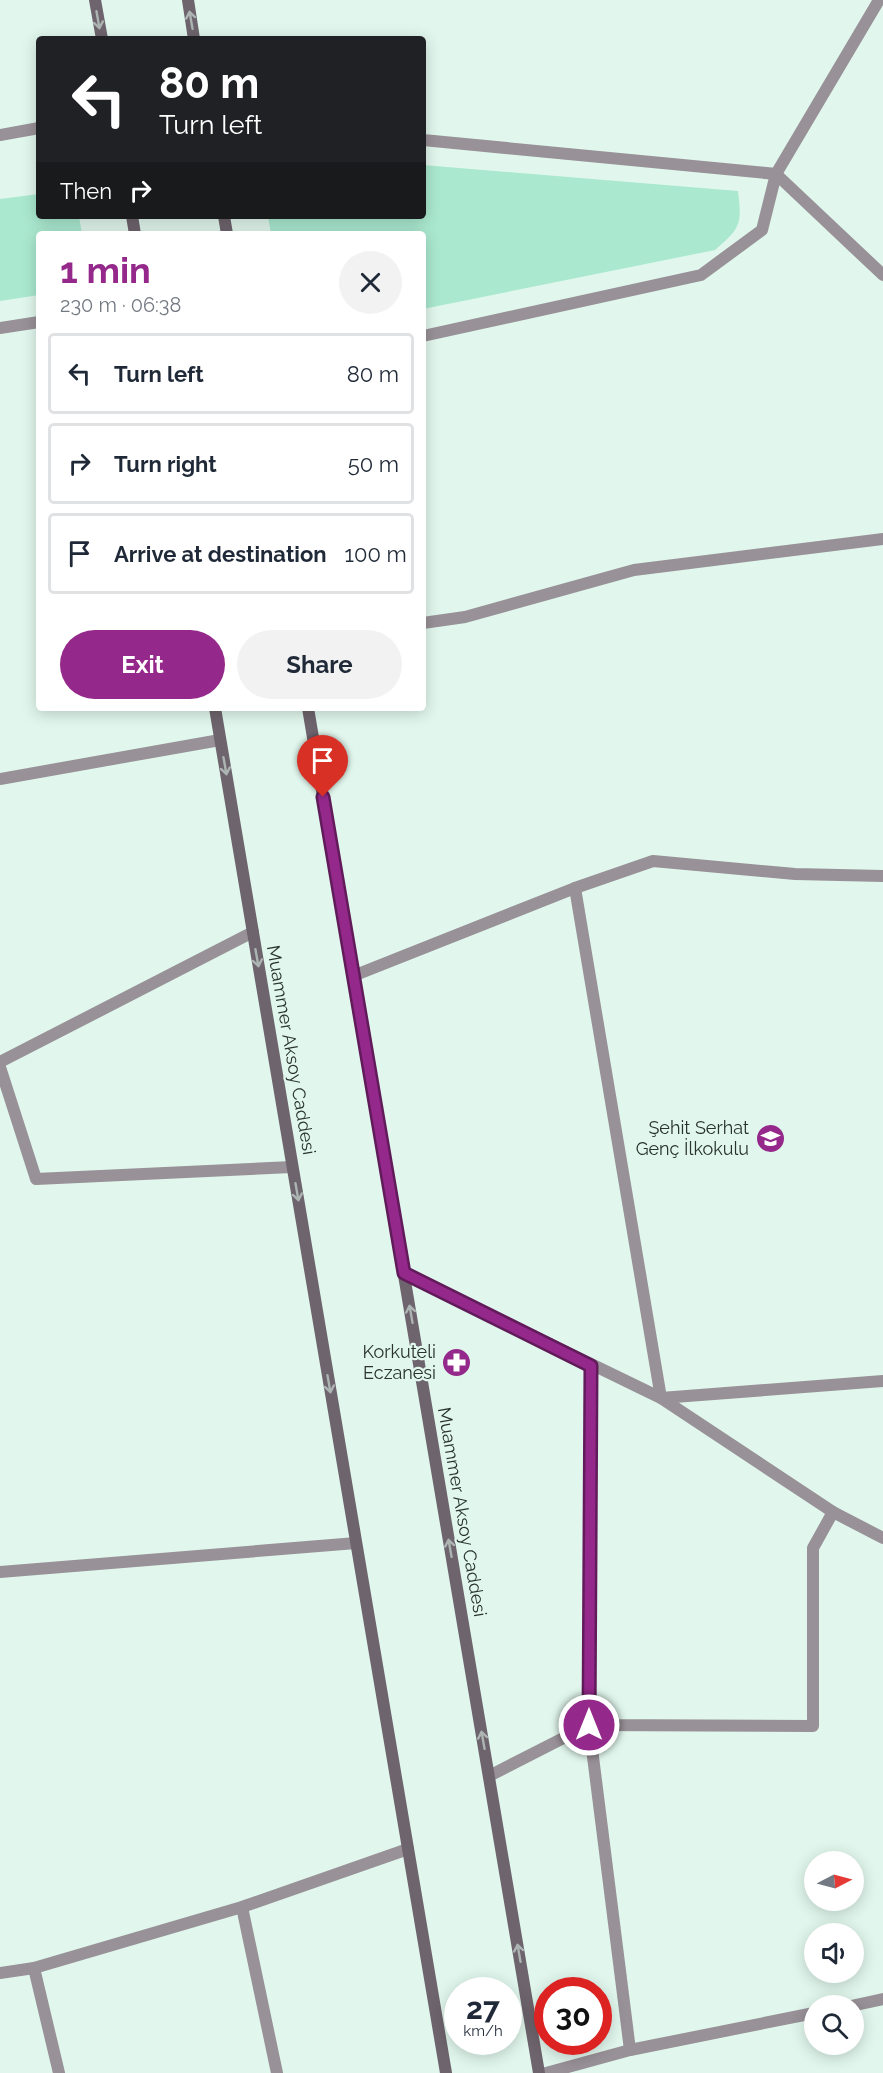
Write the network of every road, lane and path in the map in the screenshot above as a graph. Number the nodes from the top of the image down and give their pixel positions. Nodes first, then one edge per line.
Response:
1 (95, 0) edge
2 (188, 0) edge
3 (879, 0) edge
4 (101, 36) edge
5 (194, 36) edge
6 (36, 129) edge
7 (0, 135) edge
8 (426, 140) edge
9 (776, 174) junction
10 (883, 275) edge
11 (36, 322) edge
12 (0, 328) edge
13 (426, 335) edge
14 (883, 539) edge
15 (426, 623) edge
16 (215, 711) edge
17 (309, 711) edge
18 (220, 741) junction
19 (0, 779) edge
20 (883, 876) edge
21 (576, 888) junction
22 (253, 932) junction
23 (353, 976) junction
24 (0, 1062) edge
25 (0, 1067) edge
26 (292, 1167) junction
27 (404, 1273) junction
28 (591, 1366) junction
29 (883, 1381) edge
30 (661, 1398) junction
31 (832, 1512) junction
32 (883, 1538) edge
33 (356, 1543) junction
34 (0, 1572) edge
35 (589, 1725) junction
36 (489, 1776) junction
37 (408, 1849) junction
38 (242, 1907) junction
39 (34, 1968) junction
40 (0, 1973) edge
41 (883, 1999) edge
42 (864, 2003) edge
43 (804, 2015) edge
44 (630, 2050) junction
45 (59, 2073) edge
46 (277, 2073) edge
47 (446, 2073) edge
48 (539, 2073) edge
49 (546, 2073) edge

1 -> 4 main road
5 -> 2 main road
3 - 9 street
6 - 7 street
8 - 9 street
9 - 10 street
9 - 13 street
11 - 12 street
14 - 15 street
16 - 18 main road, Muammer Aksoy Caddesi
17 - 23 main road, Muammer Aksoy Caddesi
18 - 19 street
18 -> 22 main road, Muammer Aksoy Caddesi
20 - 21 street
21 - 23 street
21 - 30 street
22 - 24 street
22 -> 26 main road, Muammer Aksoy Caddesi
23 - 27 main road, Muammer Aksoy Caddesi
25 - 26 street
26 -> 33 main road, Muammer Aksoy Caddesi
27 - 28 street
36 -> 27 main road, Muammer Aksoy Caddesi
28 - 30 street
28 - 35 street
29 - 30 street
30 - 31 street
31 - 32 street
31 - 35 street
33 - 34 street
33 - 37 main road, Muammer Aksoy Caddesi
35 - 36 street
35 - 44 street
48 -> 36 main road, Muammer Aksoy Caddesi
37 - 38 street
37 - 47 main road, Muammer Aksoy Caddesi
38 - 39 street
38 - 46 street
39 - 40 street
39 - 45 street
41 - 42 street
43 - 44 street
44 - 49 street

